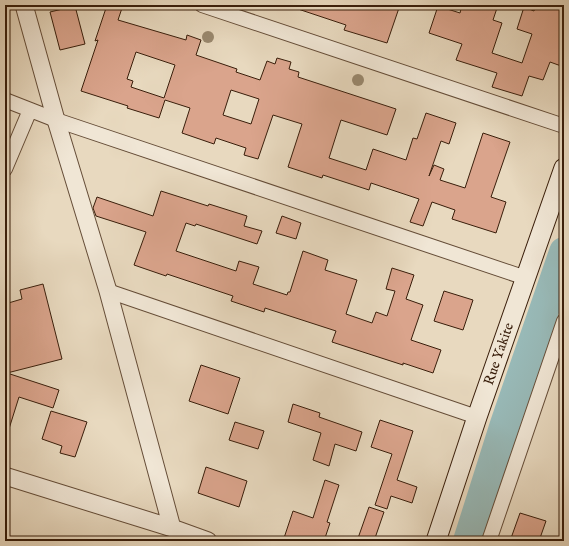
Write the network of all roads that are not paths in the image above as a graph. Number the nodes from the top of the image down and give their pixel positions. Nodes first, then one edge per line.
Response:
1 (24, 5) edge
2 (202, 5) edge
3 (5, 100) edge
4 (30, 110) junction
5 (56, 120) junction
6 (564, 126) edge
7 (564, 168) edge
8 (5, 169) edge
9 (526, 278) junction
10 (108, 291) junction
11 (564, 321) edge
12 (478, 417) junction
13 (5, 476) edge
14 (172, 528) junction
15 (208, 541) edge
16 (436, 541) edge
17 (489, 541) edge

1 - 5 street
2 - 6 street
3 - 4 street
4 - 5 street
4 - 8 street
5 - 9 street
5 - 10 street
7 - 9 main road, Rue Yakite
9 - 12 main road, Rue Yakite
10 - 12 street
10 - 14 street
11 - 17 street
12 - 16 main road, Rue Yakite
13 - 14 street
14 - 15 street

